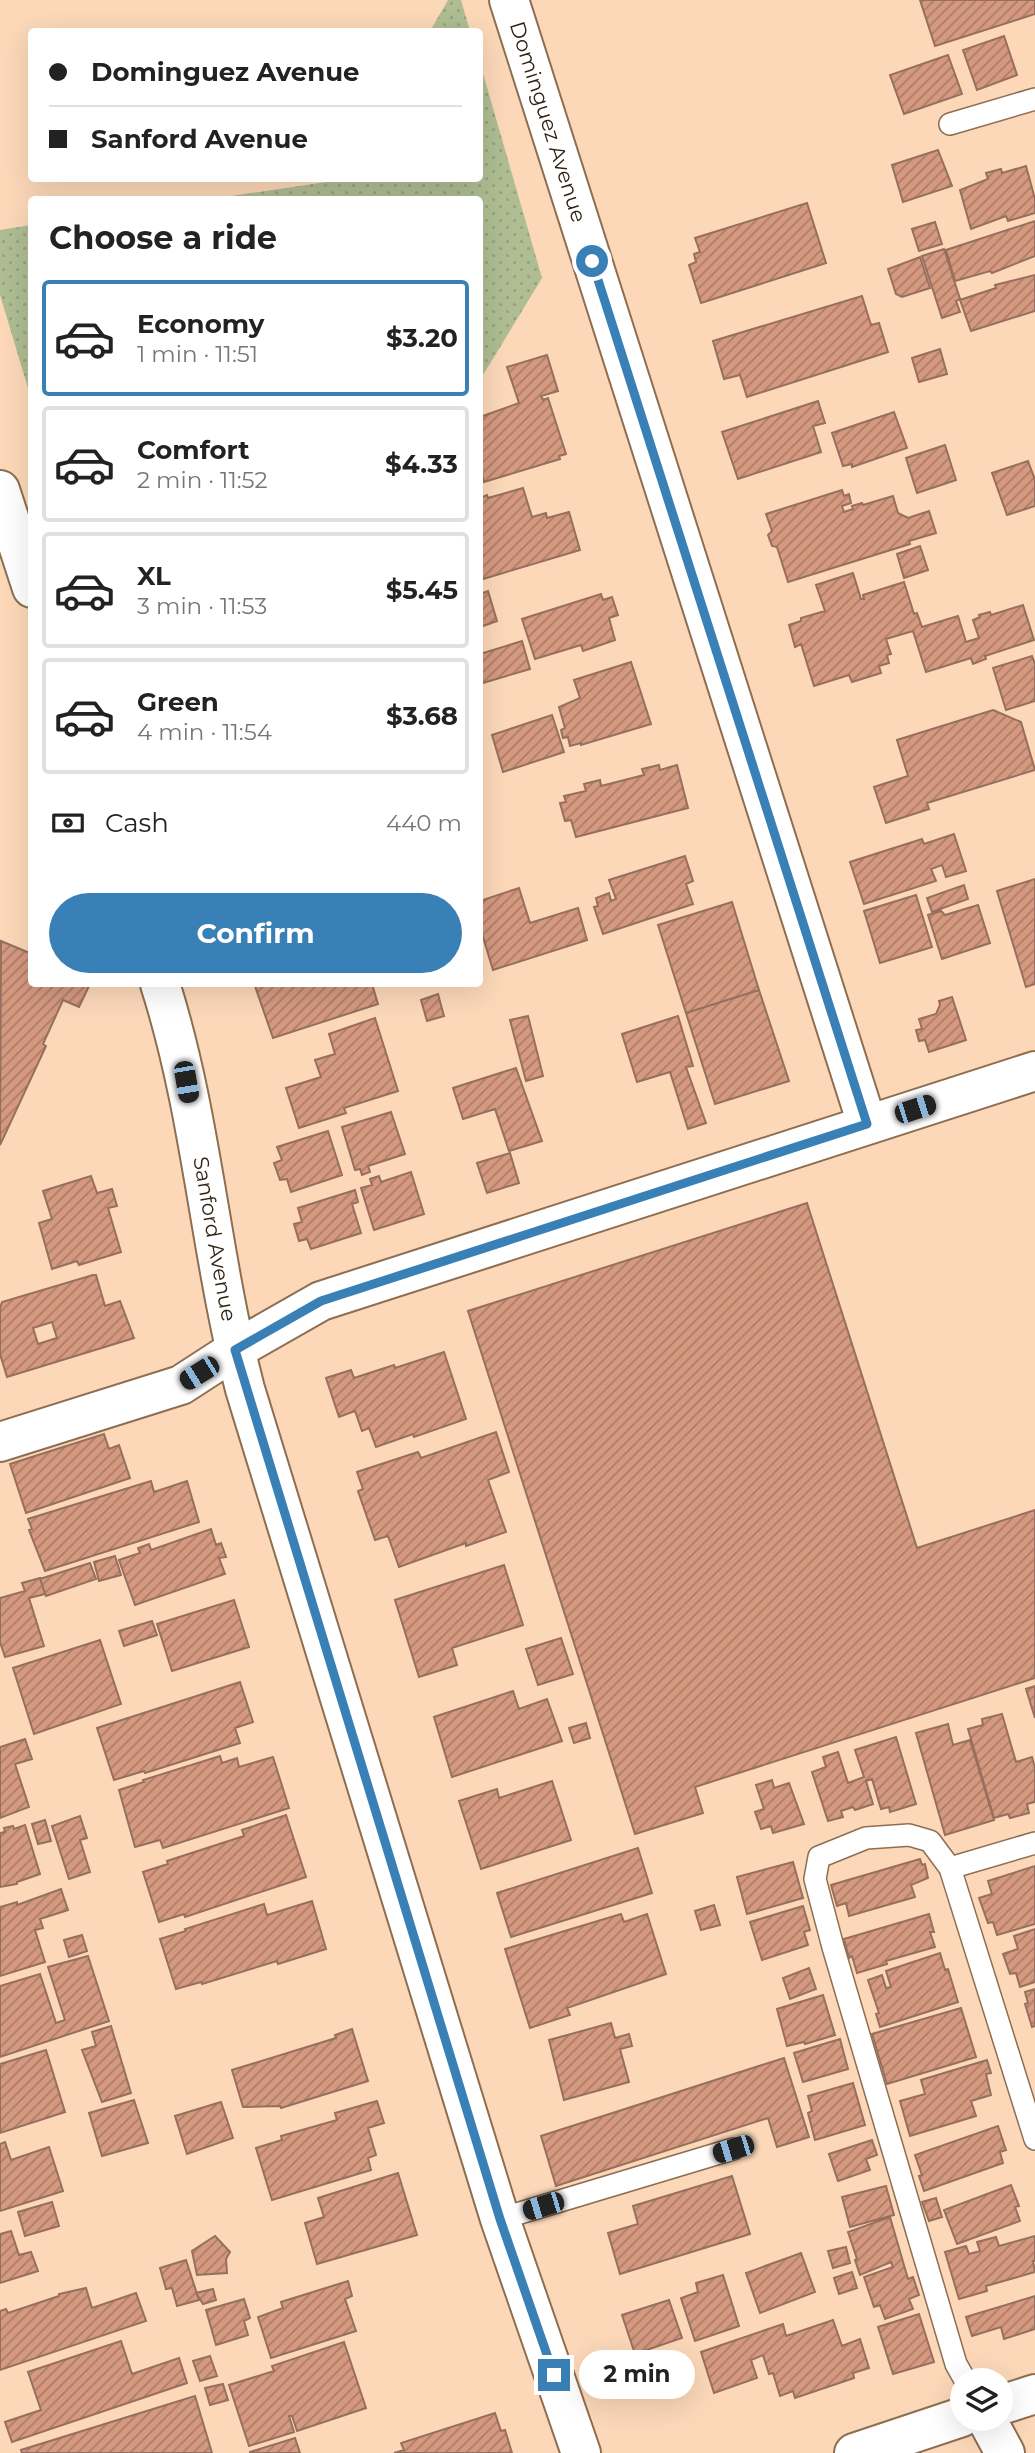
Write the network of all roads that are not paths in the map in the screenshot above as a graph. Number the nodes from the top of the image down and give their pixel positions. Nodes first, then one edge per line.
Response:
1 (509, 0) edge
2 (1035, 99) edge
3 (950, 124) dead end
4 (0, 490) edge
5 (28, 576) edge
6 (161, 987) edge
7 (1035, 1070) edge
8 (867, 1124) junction
9 (235, 1350) junction
10 (0, 1442) edge
11 (1035, 1843) edge
12 (950, 1868) junction
13 (1035, 2139) edge
14 (733, 2149) dead end
15 (500, 2219) junction
16 (959, 2368) edge
17 (1035, 2394) edge
18 (1013, 2401) edge
19 (950, 2421) edge
20 (993, 2431) edge
21 (580, 2453) edge
22 (854, 2453) edge
23 (1005, 2453) edge

1 - 8 street, Dominguez Avenue
2 - 3 lane
4 - 5 street
6 - 9 street, Sanford Avenue
7 - 8 street
8 - 9 street
9 - 10 street
9 - 15 street, Sanford Avenue
11 - 12 lane
12 - 13 lane
12 - 16 lane
14 - 15 lane
15 - 21 street, Sanford Avenue
17 - 18 street
19 - 22 street
20 - 23 street

